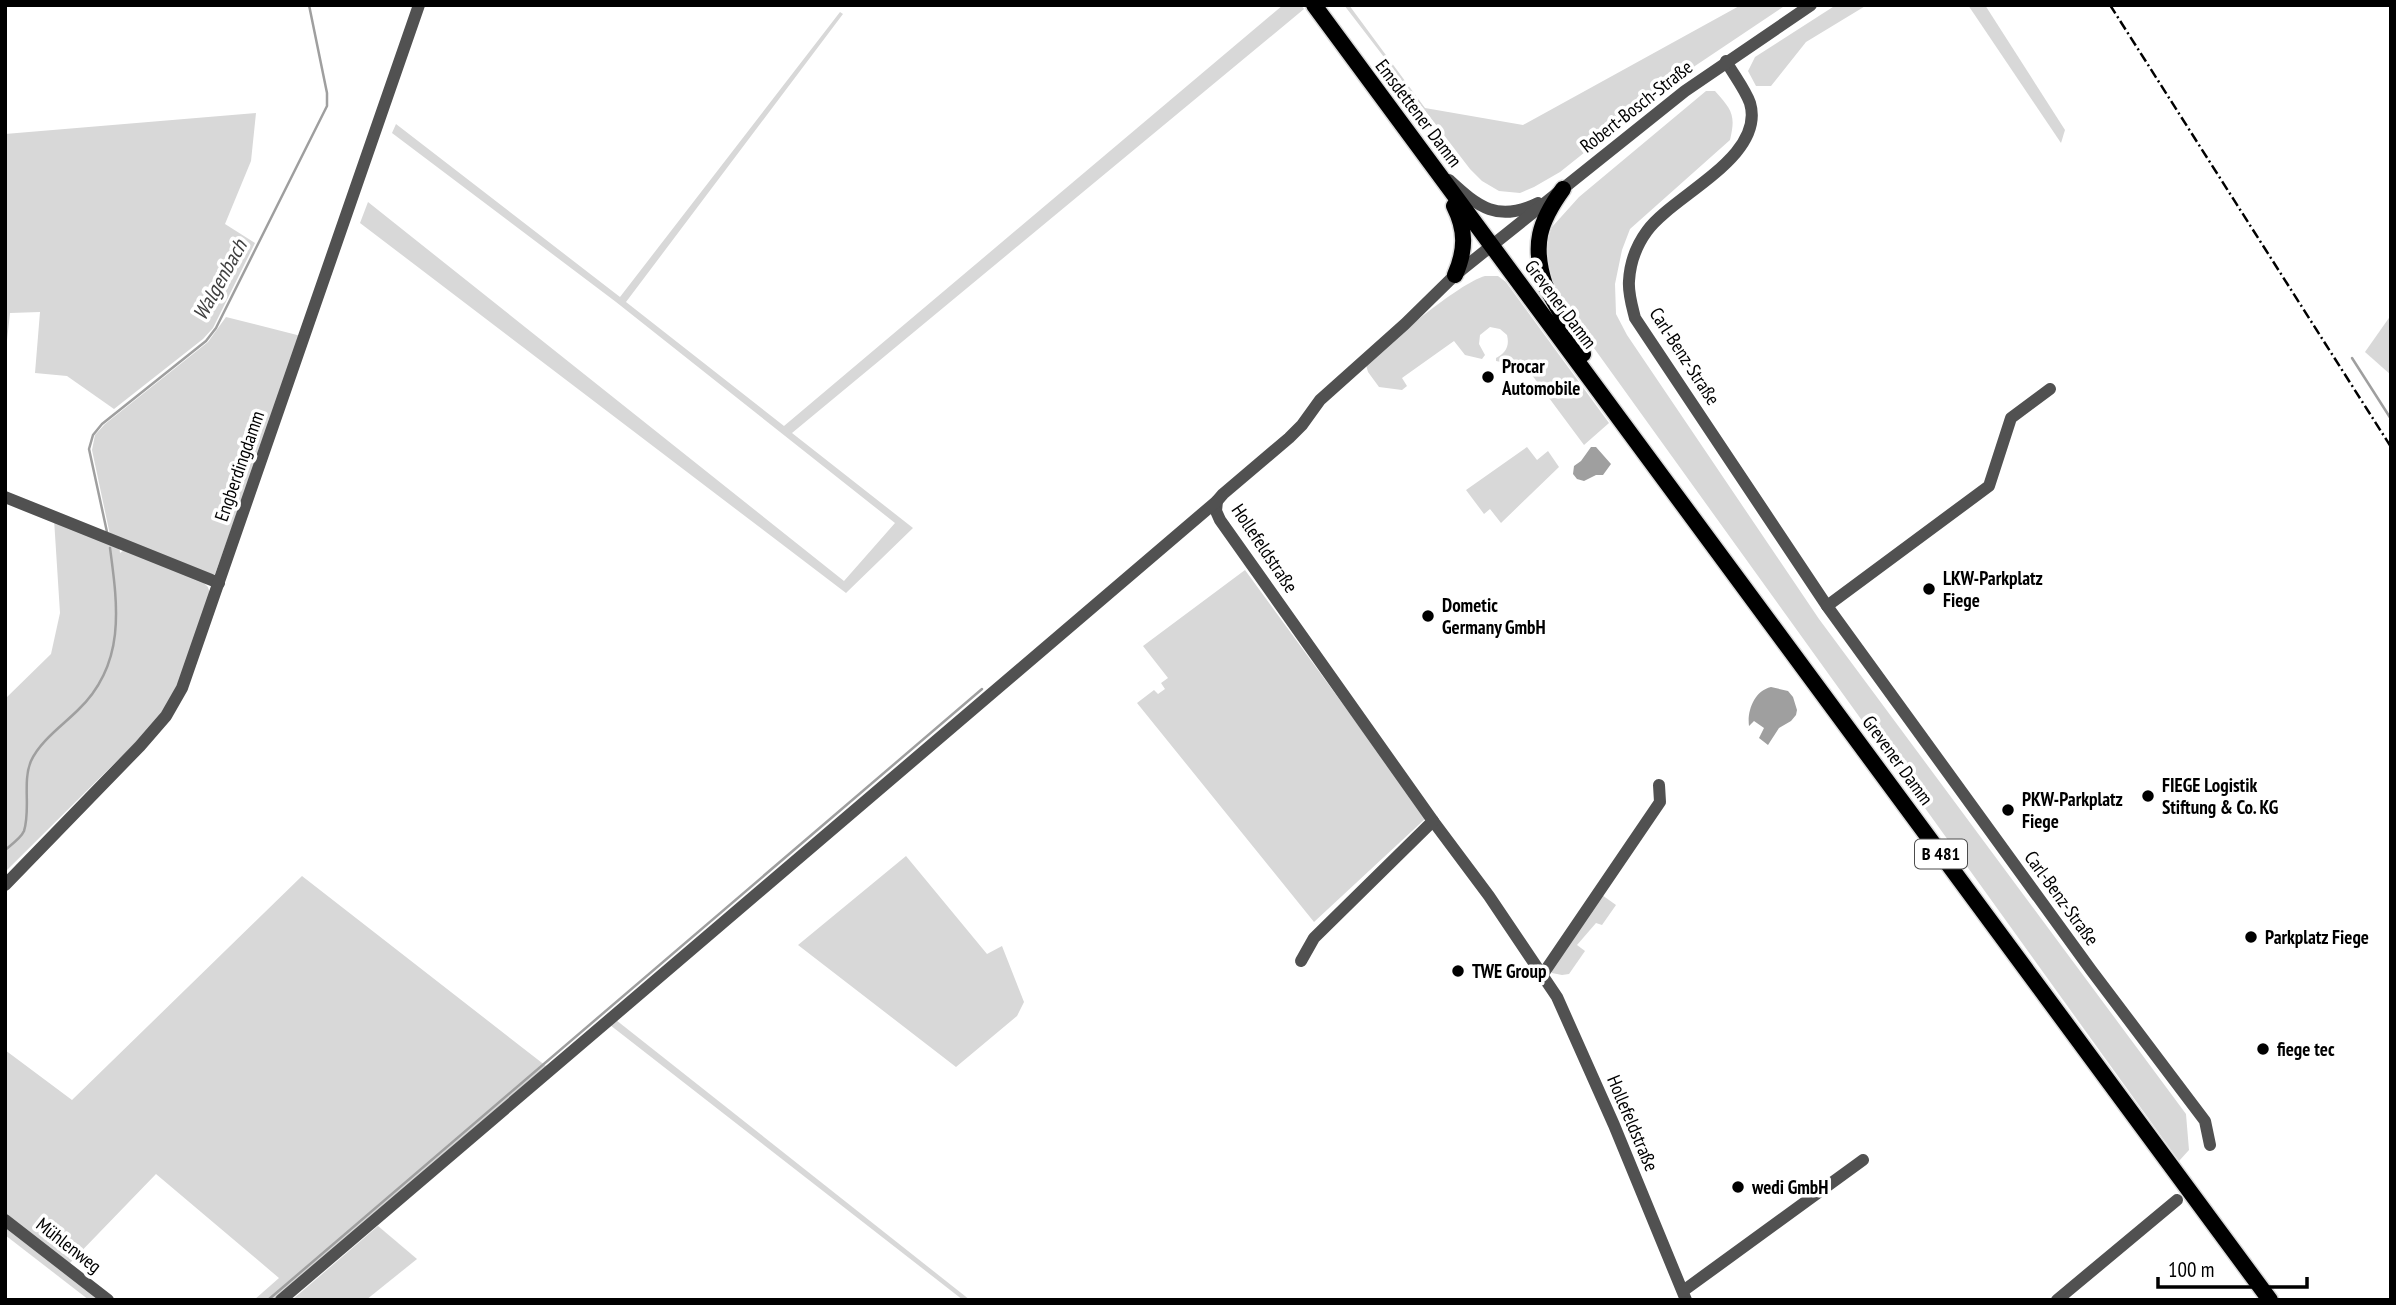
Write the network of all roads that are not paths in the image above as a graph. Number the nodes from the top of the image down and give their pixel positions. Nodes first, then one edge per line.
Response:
1 (419, 5) edge
2 (1314, 5) edge
3 (1811, 5) edge
4 (1726, 61) junction
5 (1427, 158) junction
6 (1563, 189) junction
7 (1492, 245) junction
8 (1455, 275) junction
9 (2050, 389) dead end
10 (1613, 409) junction
11 (5, 497) edge
12 (1217, 501) junction
13 (219, 583) junction
14 (1827, 606) junction
15 (1659, 785) dead end
16 (1433, 821) junction
17 (5, 885) edge
18 (1301, 961) dead end
19 (1543, 974) junction
20 (2210, 1145) dead end
21 (1863, 1160) dead end
22 (2177, 1200) dead end
23 (5, 1220) edge
24 (1685, 1295) edge
25 (108, 1300) edge
26 (281, 1300) edge
27 (2057, 1300) edge
28 (2270, 1300) edge

1 - 13 street, Engberdingdamm
2 - 5 main road, Emsdettener Damm / B 481
3 - 4 street, Robert-Bosch-Straße
4 - 6 street, Robert-Bosch-Straße
4 - 14 street, Carl-Benz-Straße
5 - 6 street
5 - 7 main road, Emsdettener Damm / B 481
5 - 8 main road
6 - 7 street, Robert-Bosch-Straße
6 - 10 main road
7 - 8 street, Hollefeldstraße
7 - 10 main road, Grevener Damm / B 481
8 - 12 street, Hollefeldstraße
9 - 14 street
10 - 28 main road, Grevener Damm / B 481
11 - 13 street
12 - 16 street, Hollefeldstraße
12 - 26 street
13 - 17 street, Engberdingdamm
14 - 20 street, Carl-Benz-Straße
15 - 19 street
16 - 18 street
16 - 19 street, Hollefeldstraße
19 - 24 street, Hollefeldstraße
21 - 24 street, Hollefeldstraße
22 - 27 street
23 - 25 street, Mühlenweg

